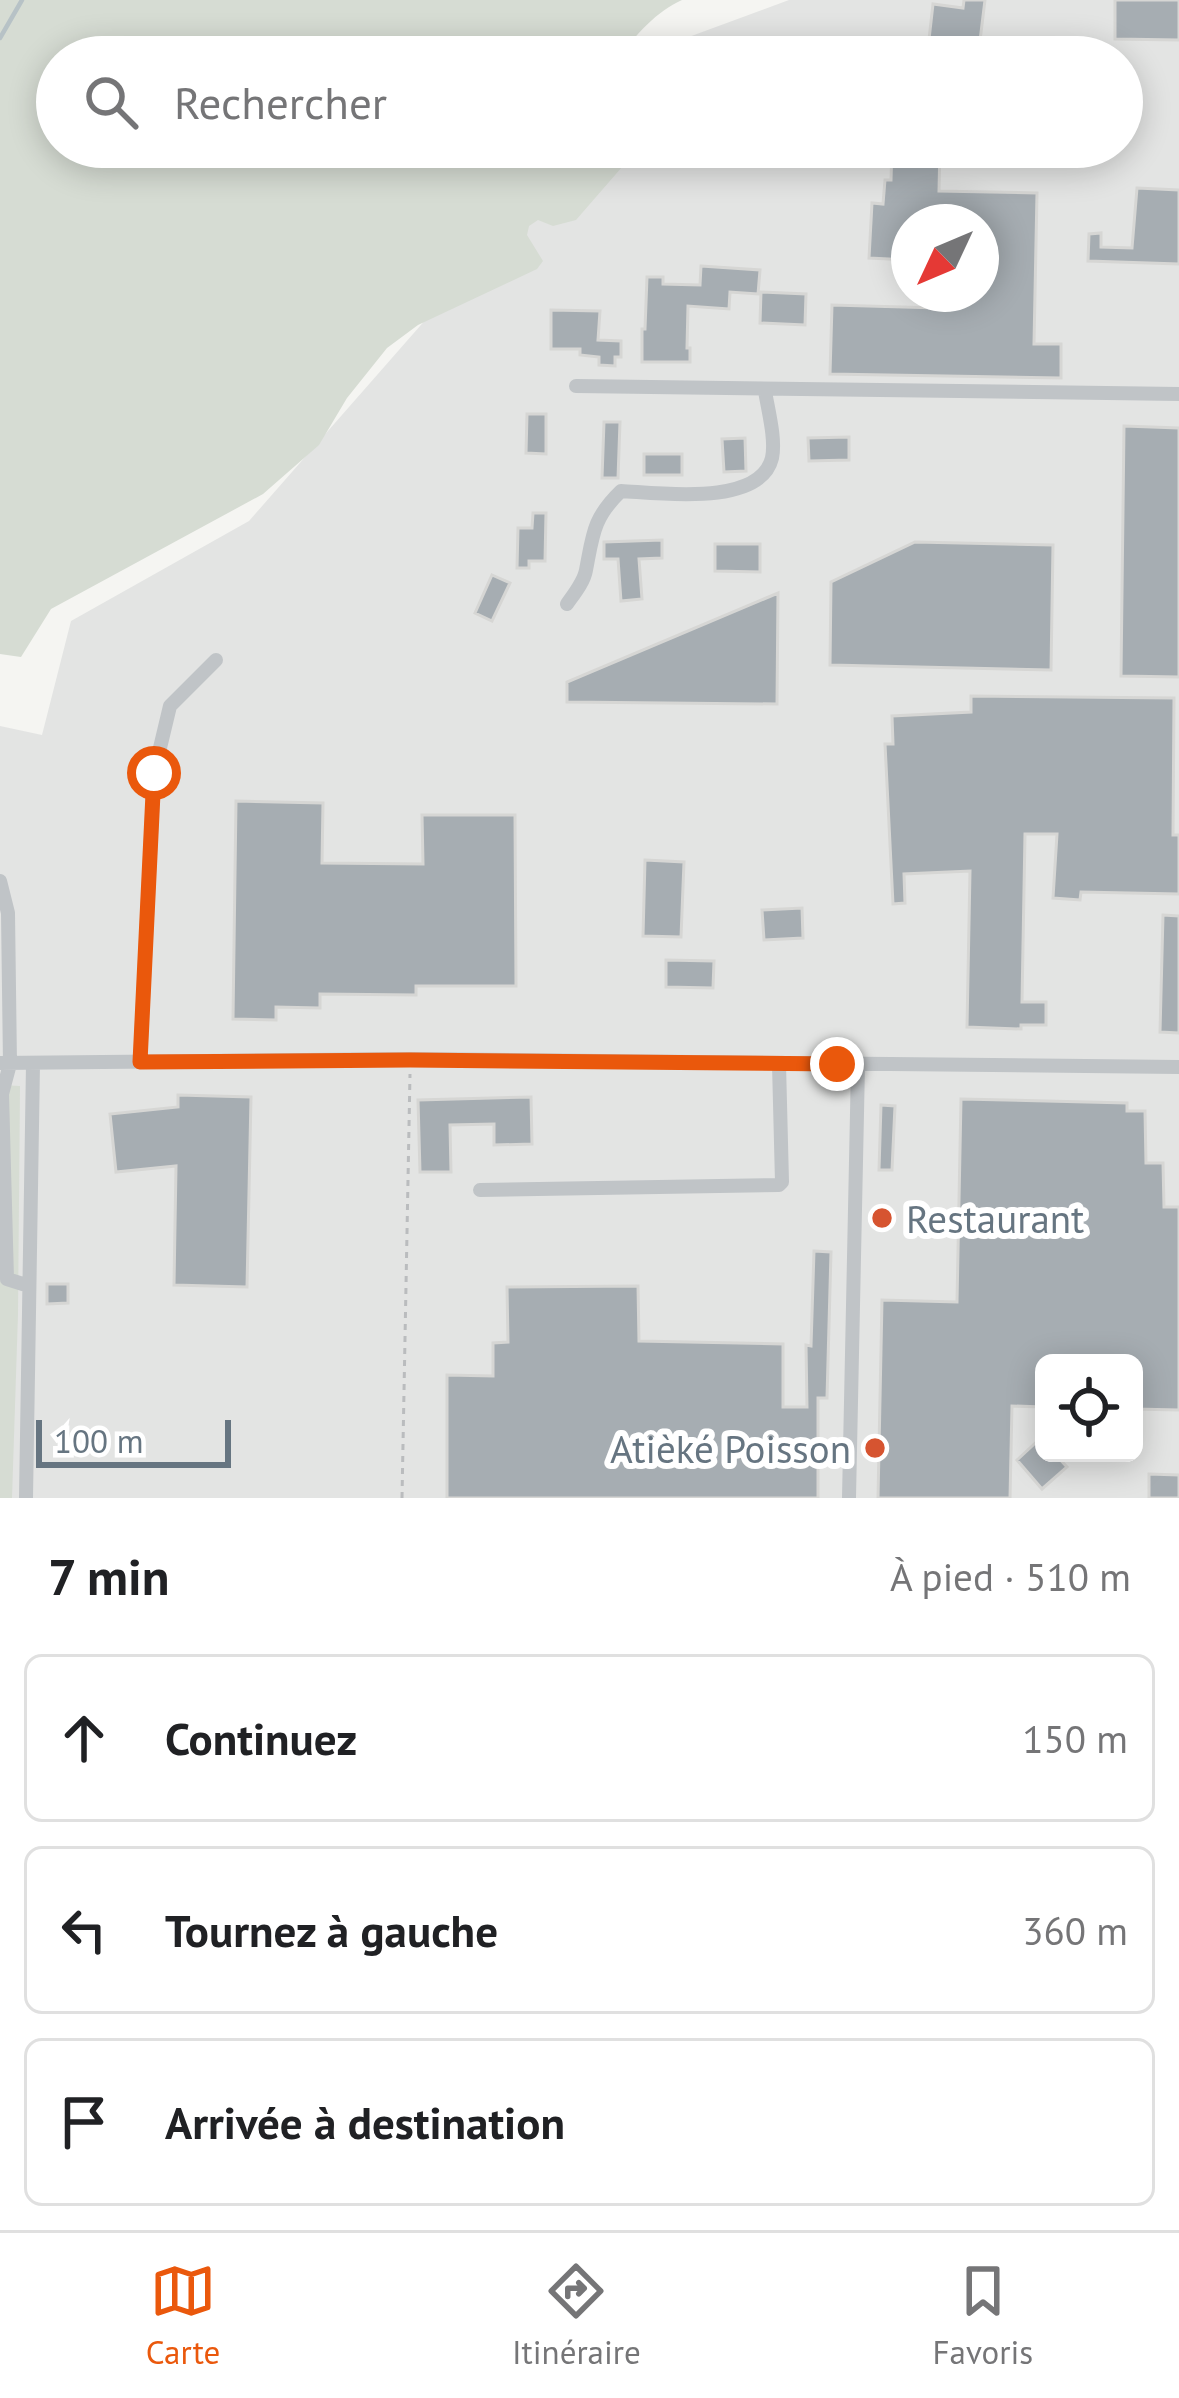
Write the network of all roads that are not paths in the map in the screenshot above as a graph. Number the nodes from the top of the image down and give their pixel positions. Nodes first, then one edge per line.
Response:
1 (576, 386) dead end
2 (764, 391) junction
3 (1179, 394) edge
4 (567, 604) dead end
5 (216, 660) dead end
6 (0, 881) edge
7 (140, 1062) junction
8 (5, 1064) edge
9 (33, 1064) junction
10 (778, 1064) junction
11 (858, 1065) junction
12 (1179, 1067) edge
13 (480, 1190) dead end
14 (3, 1282) edge
15 (29, 1286) junction
16 (26, 1498) edge
17 (849, 1498) edge

1 - 2 street
2 - 3 street
2 - 4 street
5 - 7 street
6 - 8 street
7 - 9 street
7 - 10 street
8 - 9 street
8 - 14 street
9 - 15 street
10 - 11 street
10 - 13 street
11 - 12 street
11 - 17 street
14 - 15 street
15 - 16 street

